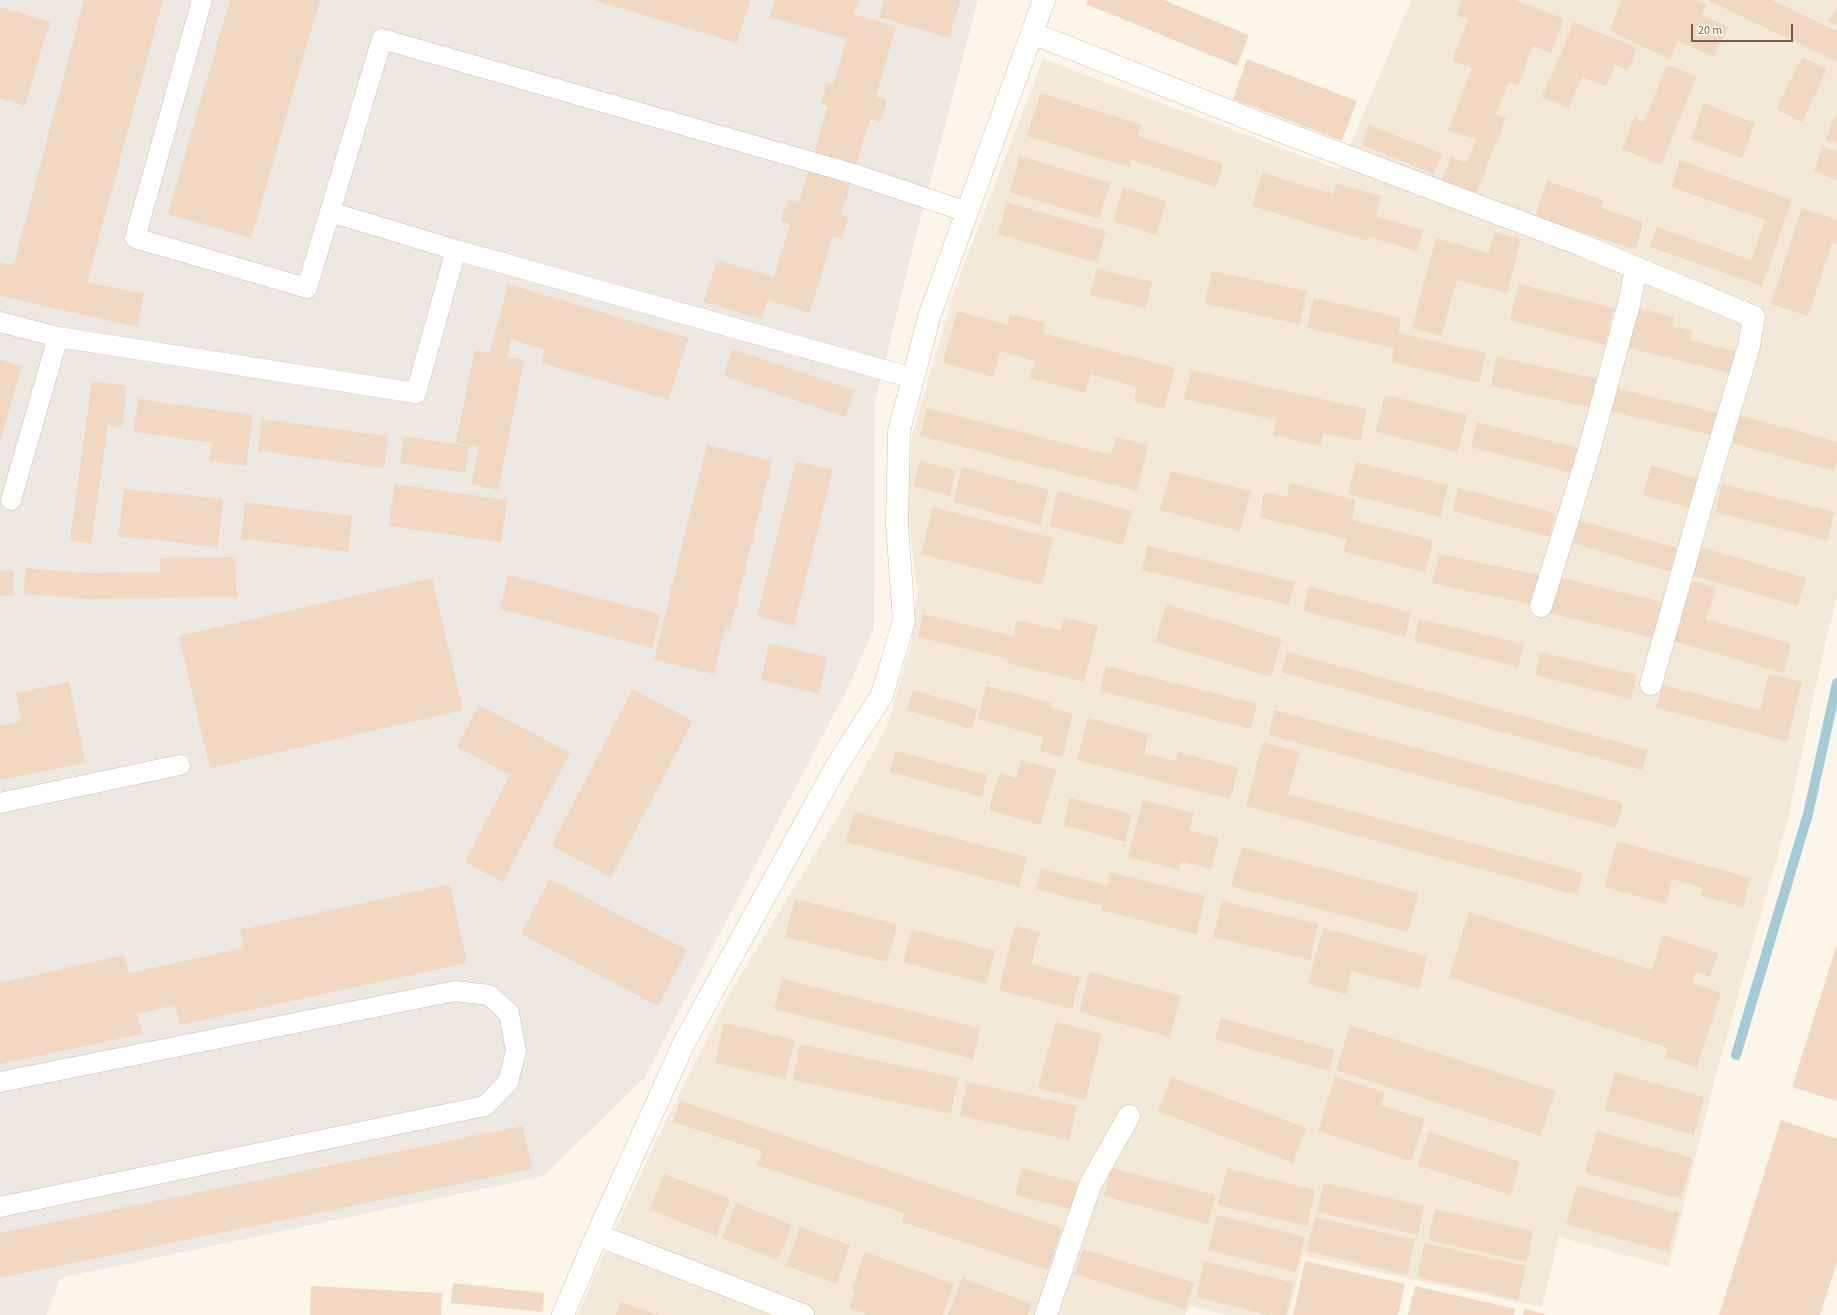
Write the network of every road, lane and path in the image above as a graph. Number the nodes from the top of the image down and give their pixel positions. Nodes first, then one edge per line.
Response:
1 (202, 0) edge
2 (1044, 0) edge
3 (1032, 33) junction
4 (330, 212) junction
5 (967, 212) junction
6 (456, 250) junction
7 (1636, 268) junction
8 (0, 322) edge
9 (58, 337) junction
10 (913, 378) junction
11 (11, 500) dead end
12 (1541, 606) dead end
13 (1651, 684) dead end
14 (180, 765) dead end
15 (0, 804) edge
16 (0, 1082) edge
17 (1129, 1116) dead end
18 (0, 1207) edge
19 (597, 1235) junction
20 (563, 1315) edge
21 (803, 1315) edge
22 (1046, 1315) edge

1 - 4 lane
2 - 3 street
3 - 5 street
3 - 7 street
4 - 5 lane
4 - 6 lane
5 - 10 street
6 - 9 lane
6 - 10 lane
7 - 12 street
7 - 13 street
8 - 9 lane
9 - 11 lane
10 - 19 street
14 - 15 lane
16 - 18 lane
17 - 22 street
19 - 20 street
19 - 21 street

